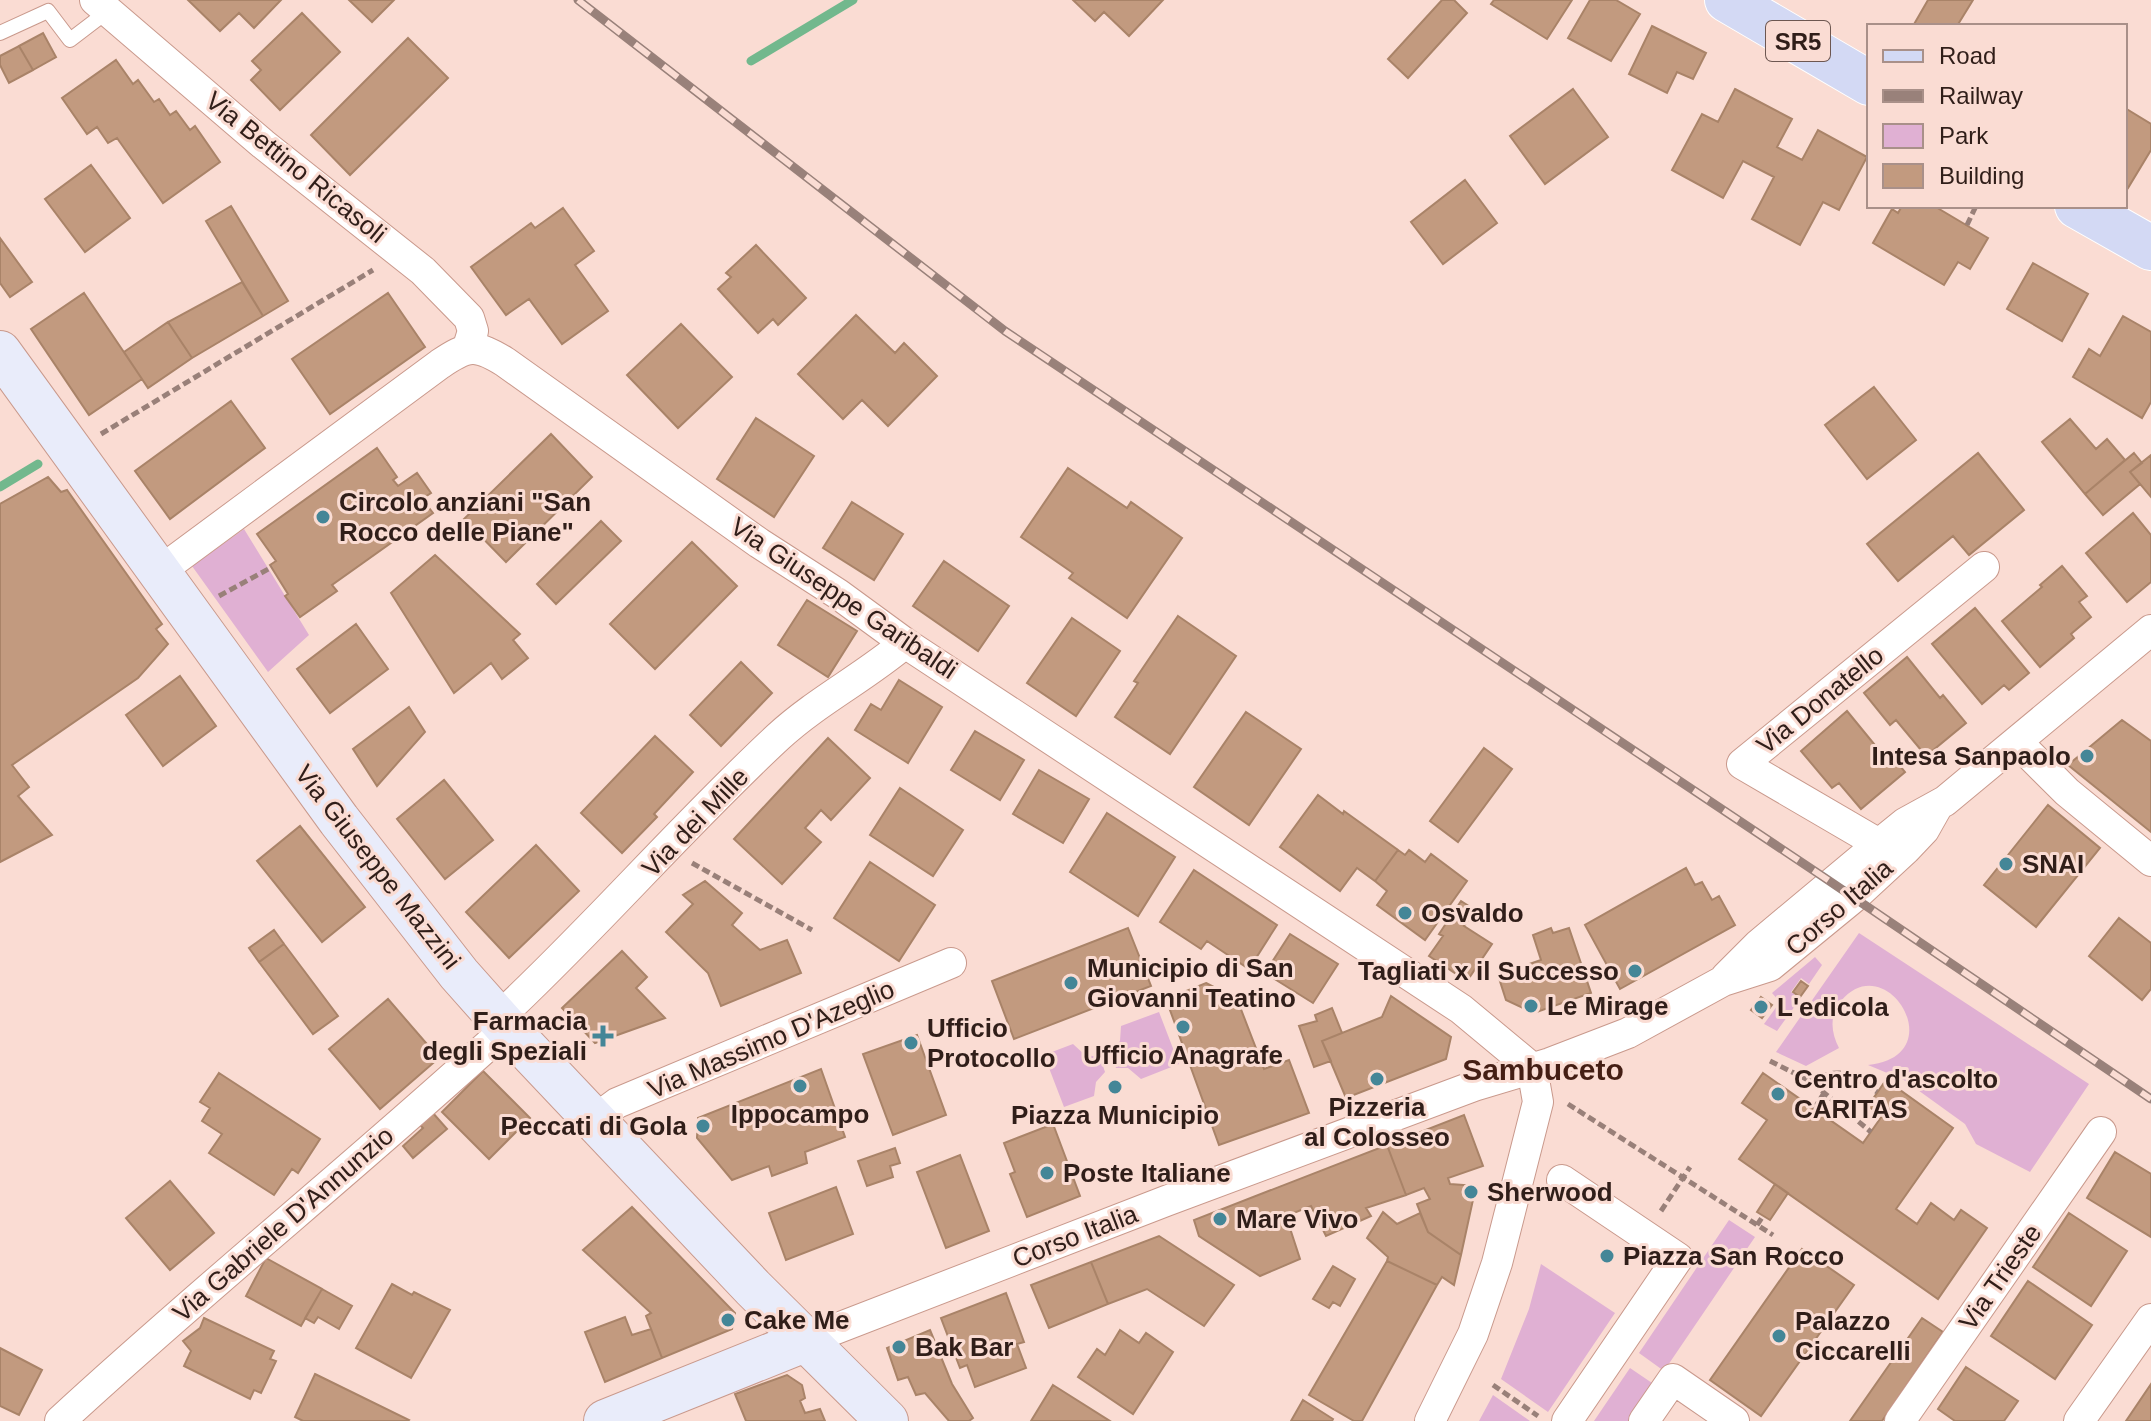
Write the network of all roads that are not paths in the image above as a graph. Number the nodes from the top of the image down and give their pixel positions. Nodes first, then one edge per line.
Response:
1 (1727, 0) edge
2 (102, 6) edge
3 (0, 33) edge
4 (1867, 82) edge
5 (2081, 208) edge
6 (2151, 248) edge
7 (468, 347) junction
8 (0, 352) edge
9 (1984, 567) dead end
10 (160, 571) junction
11 (2151, 630) edge
12 (905, 643) junction
13 (2017, 742) junction
14 (1937, 807) junction
15 (1879, 844) junction
16 (2151, 861) edge
17 (951, 963) dead end
18 (1723, 981) junction
19 (503, 1023) junction
20 (1532, 1068) junction
21 (594, 1120) junction
22 (2101, 1132) dead end
23 (1562, 1180) dead end
24 (2151, 1319) edge
25 (807, 1340) junction
26 (1555, 1420) edge
27 (60, 1421) edge
28 (605, 1421) edge
29 (887, 1421) edge
30 (1430, 1421) edge
31 (1644, 1421) edge
32 (1734, 1421) edge
33 (1900, 1421) edge
34 (2079, 1421) edge

1 - 4 main road, SR5
2 - 3 lane
2 - 7 street, Via Bettino Ricasoli
5 - 6 main road
7 - 10 street
7 - 12 street, Via Giuseppe Garibaldi
8 - 10 street, Via Giuseppe Mazzini
9 - 15 street, Via Donatello
10 - 19 street, Via Giuseppe Mazzini
11 - 13 street, Corso Italia
12 - 19 street, Via dei Mille
12 - 20 street, Via Giuseppe Garibaldi
13 - 14 street, Corso Italia
13 - 16 street
14 - 15 street, Corso Italia
14 - 18 street, Corso Italia
15 - 18 street, Corso Italia
17 - 21 street, Via Massimo D'Azeglio
18 - 20 street, Corso Italia
19 - 21 street, Via Giuseppe Mazzini
19 - 27 street, Via Gabriele D'Annunzio
20 - 25 street, Corso Italia
20 - 30 street
21 - 25 street, Via Giuseppe Mazzini
22 - 33 street, Via Trieste
23 - 26 street
24 - 34 street
25 - 28 street, Corso Italia
25 - 29 street, Via Giuseppe Mazzini
31 - 32 street

